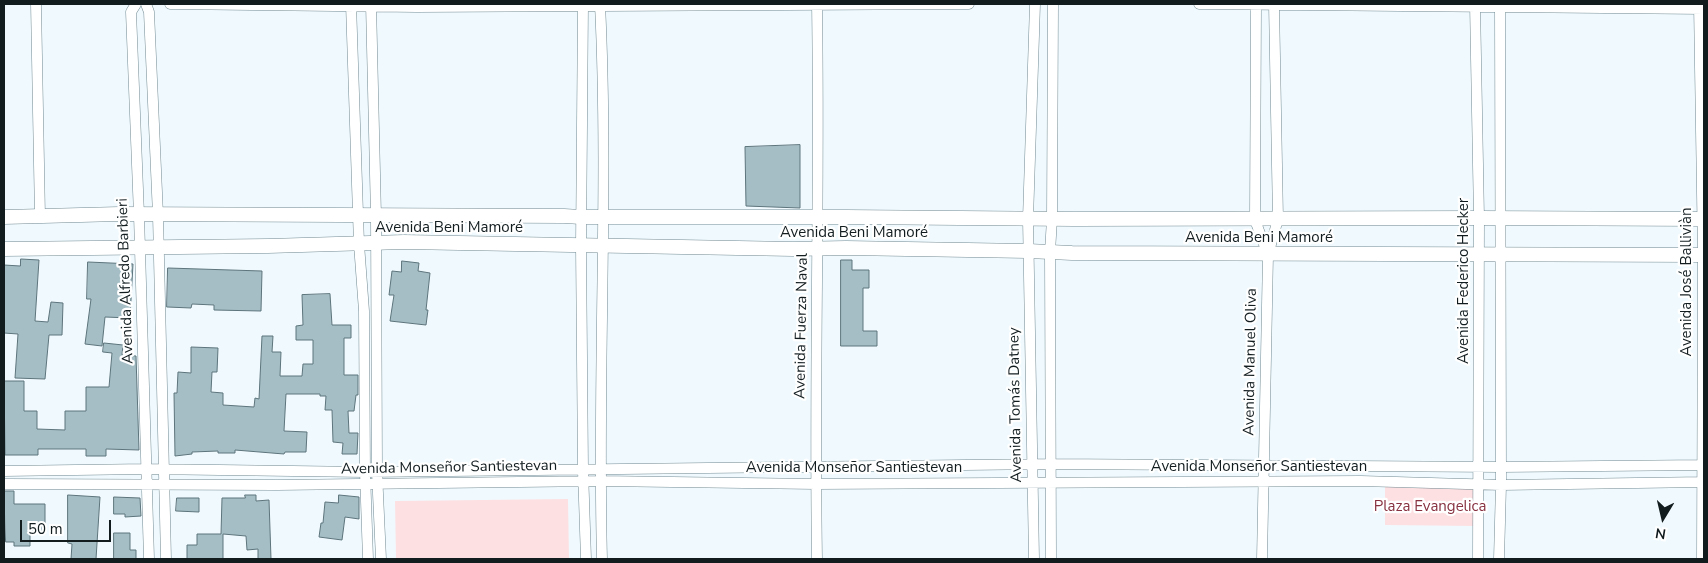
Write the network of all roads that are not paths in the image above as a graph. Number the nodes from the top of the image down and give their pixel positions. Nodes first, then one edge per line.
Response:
1 (36, 4) edge
2 (136, 4) edge
3 (146, 4) edge
4 (170, 4) edge
5 (969, 4) edge
6 (1035, 4) edge
7 (1053, 4) edge
8 (1199, 4) edge
9 (1256, 4) edge
10 (1274, 4) edge
11 (351, 5) edge
12 (371, 5) edge
13 (583, 5) edge
14 (600, 5) edge
15 (817, 5) edge
16 (1474, 5) edge
17 (1500, 6) edge
18 (1701, 7) edge
19 (139, 215) junction
20 (158, 215) junction
21 (358, 216) junction
22 (376, 216) junction
23 (604, 216) junction
24 (4, 217) edge
25 (40, 217) junction
26 (581, 217) junction
27 (817, 218) junction
28 (1479, 218) junction
29 (1501, 218) junction
30 (1028, 219) junction
31 (1052, 219) junction
32 (1278, 219) junction
33 (1703, 219) edge
34 (1255, 220) junction
35 (377, 243) junction
36 (359, 244) junction
37 (581, 246) junction
38 (604, 246) junction
39 (139, 247) junction
40 (158, 248) junction
41 (4, 249) edge
42 (818, 249) junction
43 (1028, 251) junction
44 (1050, 252) junction
45 (1479, 254) junction
46 (1501, 254) junction
47 (1268, 255) junction
48 (1704, 255) edge
49 (1033, 464) junction
50 (1050, 464) junction
51 (1703, 465) edge
52 (816, 466) junction
53 (1263, 466) junction
54 (1478, 467) junction
55 (1501, 467) junction
56 (147, 469) junction
57 (600, 469) junction
58 (164, 470) junction
59 (583, 470) junction
60 (4, 471) edge
61 (365, 472) junction
62 (376, 472) junction
63 (600, 480) junction
64 (584, 482) junction
65 (1263, 482) junction
66 (1703, 482) edge
67 (164, 483) junction
68 (378, 483) junction
69 (1033, 483) junction
70 (4, 484) edge
71 (147, 484) junction
72 (366, 484) junction
73 (816, 484) junction
74 (1050, 484) junction
75 (1479, 484) junction
76 (1501, 485) junction
77 (149, 559) edge
78 (166, 559) edge
79 (368, 559) edge
80 (381, 559) edge
81 (586, 559) edge
82 (602, 559) edge
83 (817, 559) edge
84 (1034, 559) edge
85 (1051, 559) edge
86 (1262, 559) edge
87 (1478, 559) edge
88 (1499, 559) edge
89 (1702, 559) edge

1 - 25 street
2 - 19 street, Avenida Alfredo Barbieri
3 - 20 street
4 - 11 street
5 - 15 street
6 - 30 street, Avenida Tomás Datney
7 - 31 street
8 - 9 street
9 - 10 street
9 - 34 street, Avenida Manuel Oliva
10 - 16 street
10 - 32 street, Avenida Manuel Oliva
11 - 12 street
11 - 21 street
12 - 13 street
12 - 22 street
13 - 14 street
13 - 26 street
14 - 15 street
14 - 23 street
15 - 27 street, Avenida Fuerza Naval
16 - 17 street
16 - 28 street, Avenida Federico Hecker
17 - 18 street
17 - 29 street
18 - 33 street, Avenida José Balliviàn
19 - 20 street, Avenida Beni Mamoré
19 - 25 street, Avenida Beni Mamoré
19 - 39 street, Avenida Alfredo Barbieri
20 - 21 street, Avenida Beni Mamoré
20 - 40 street
21 - 22 street, Avenida Beni Mamoré
21 - 36 street
22 - 26 street, Avenida Beni Mamoré
22 - 35 street
23 - 26 street, Avenida Beni Mamoré
23 - 27 street, Avenida Beni Mamoré
23 - 38 street
24 - 25 street, Avenida Beni Mamoré
26 - 37 street
27 - 30 street, Avenida Beni Mamoré
27 - 42 street, Avenida Fuerza Naval
28 - 29 street, Avenida Beni Mamoré
28 - 32 street, Avenida Beni Mamoré
28 - 45 street, Avenida Federico Hecker
29 - 33 street, Avenida Beni Mamoré
29 - 46 street
30 - 31 street, Avenida Beni Mamoré
30 - 43 street, Avenida Tomás Datney
31 - 34 street, Avenida Beni Mamoré
31 - 44 street
32 - 34 street, Avenida Beni Mamoré
32 - 47 street, Avenida Manuel Oliva
33 - 48 street, Avenida José Balliviàn
34 - 47 street, Avenida Manuel Oliva
35 - 36 street, Avenida Beni Mamoré
35 - 37 street, Avenida Beni Mamoré
35 - 62 street
36 - 40 street, Avenida Beni Mamoré
36 - 61 street
37 - 38 street, Avenida Beni Mamoré
37 - 59 street
38 - 42 street, Avenida Beni Mamoré
38 - 57 street
39 - 40 street, Avenida Beni Mamoré
39 - 41 street, Avenida Beni Mamoré
39 - 56 street, Avenida Alfredo Barbieri
40 - 58 street
42 - 43 street, Avenida Beni Mamoré
42 - 52 street, Avenida Fuerza Naval
43 - 44 street, Avenida Beni Mamoré
43 - 49 street, Avenida Tomás Datney
44 - 47 street, Avenida Beni Mamoré
44 - 50 street
45 - 46 street, Avenida Beni Mamoré
45 - 47 street, Avenida Beni Mamoré
45 - 54 street, Avenida Federico Hecker
46 - 48 street, Avenida Beni Mamoré
46 - 55 street
47 - 53 street, Avenida Manuel Oliva
48 - 51 street, Avenida José Balliviàn
49 - 50 street, Avenida Monseñor Santiestevan
49 - 52 street, Avenida Monseñor Santiestevan
49 - 69 street, Avenida Tomás Datney
50 - 53 street, Avenida Monseñor Santiestevan
50 - 74 street
51 - 55 street, Avenida Monseñor Santiestevan
51 - 66 street, Avenida José Balliviàn
52 - 57 street, Avenida Monseñor Santiestevan
52 - 73 street, Avenida Fuerza Naval
53 - 54 street, Avenida Monseñor Santiestevan
53 - 65 street, Avenida Manuel Oliva
54 - 55 street, Avenida Monseñor Santiestevan
54 - 75 street, Avenida Federico Hecker
55 - 76 street
56 - 58 street, Avenida Monseñor Santiestevan
56 - 60 street, Avenida Monseñor Santiestevan
56 - 71 street, Avenida Alfredo Barbieri
57 - 59 street, Avenida Monseñor Santiestevan
57 - 63 street
58 - 61 street, Avenida Monseñor Santiestevan
58 - 67 street
59 - 62 street, Avenida Monseñor Santiestevan
59 - 64 street
61 - 62 street, Avenida Monseñor Santiestevan
61 - 72 street
62 - 68 street
63 - 64 street, Avenida Monseñor Santiestevan
63 - 73 street, Avenida Monseñor Santiestevan
63 - 82 street
64 - 68 street, Avenida Monseñor Santiestevan
64 - 81 street
65 - 74 street, Avenida Monseñor Santiestevan
65 - 75 street, Avenida Monseñor Santiestevan
65 - 86 street, Avenida Manuel Oliva
66 - 76 street, Avenida Monseñor Santiestevan
66 - 89 street, Avenida José Balliviàn
67 - 71 street, Avenida Monseñor Santiestevan
67 - 72 street, Avenida Monseñor Santiestevan
67 - 78 street
68 - 72 street, Avenida Monseñor Santiestevan
68 - 80 street
69 - 73 street, Avenida Monseñor Santiestevan
69 - 74 street, Avenida Monseñor Santiestevan
69 - 84 street, Avenida Tomás Datney
70 - 71 street, Avenida Monseñor Santiestevan
71 - 77 street, Avenida Alfredo Barbieri
72 - 79 street
73 - 83 street, Avenida Fuerza Naval
74 - 85 street
75 - 76 street, Avenida Monseñor Santiestevan
75 - 87 street, Avenida Federico Hecker
76 - 88 street

